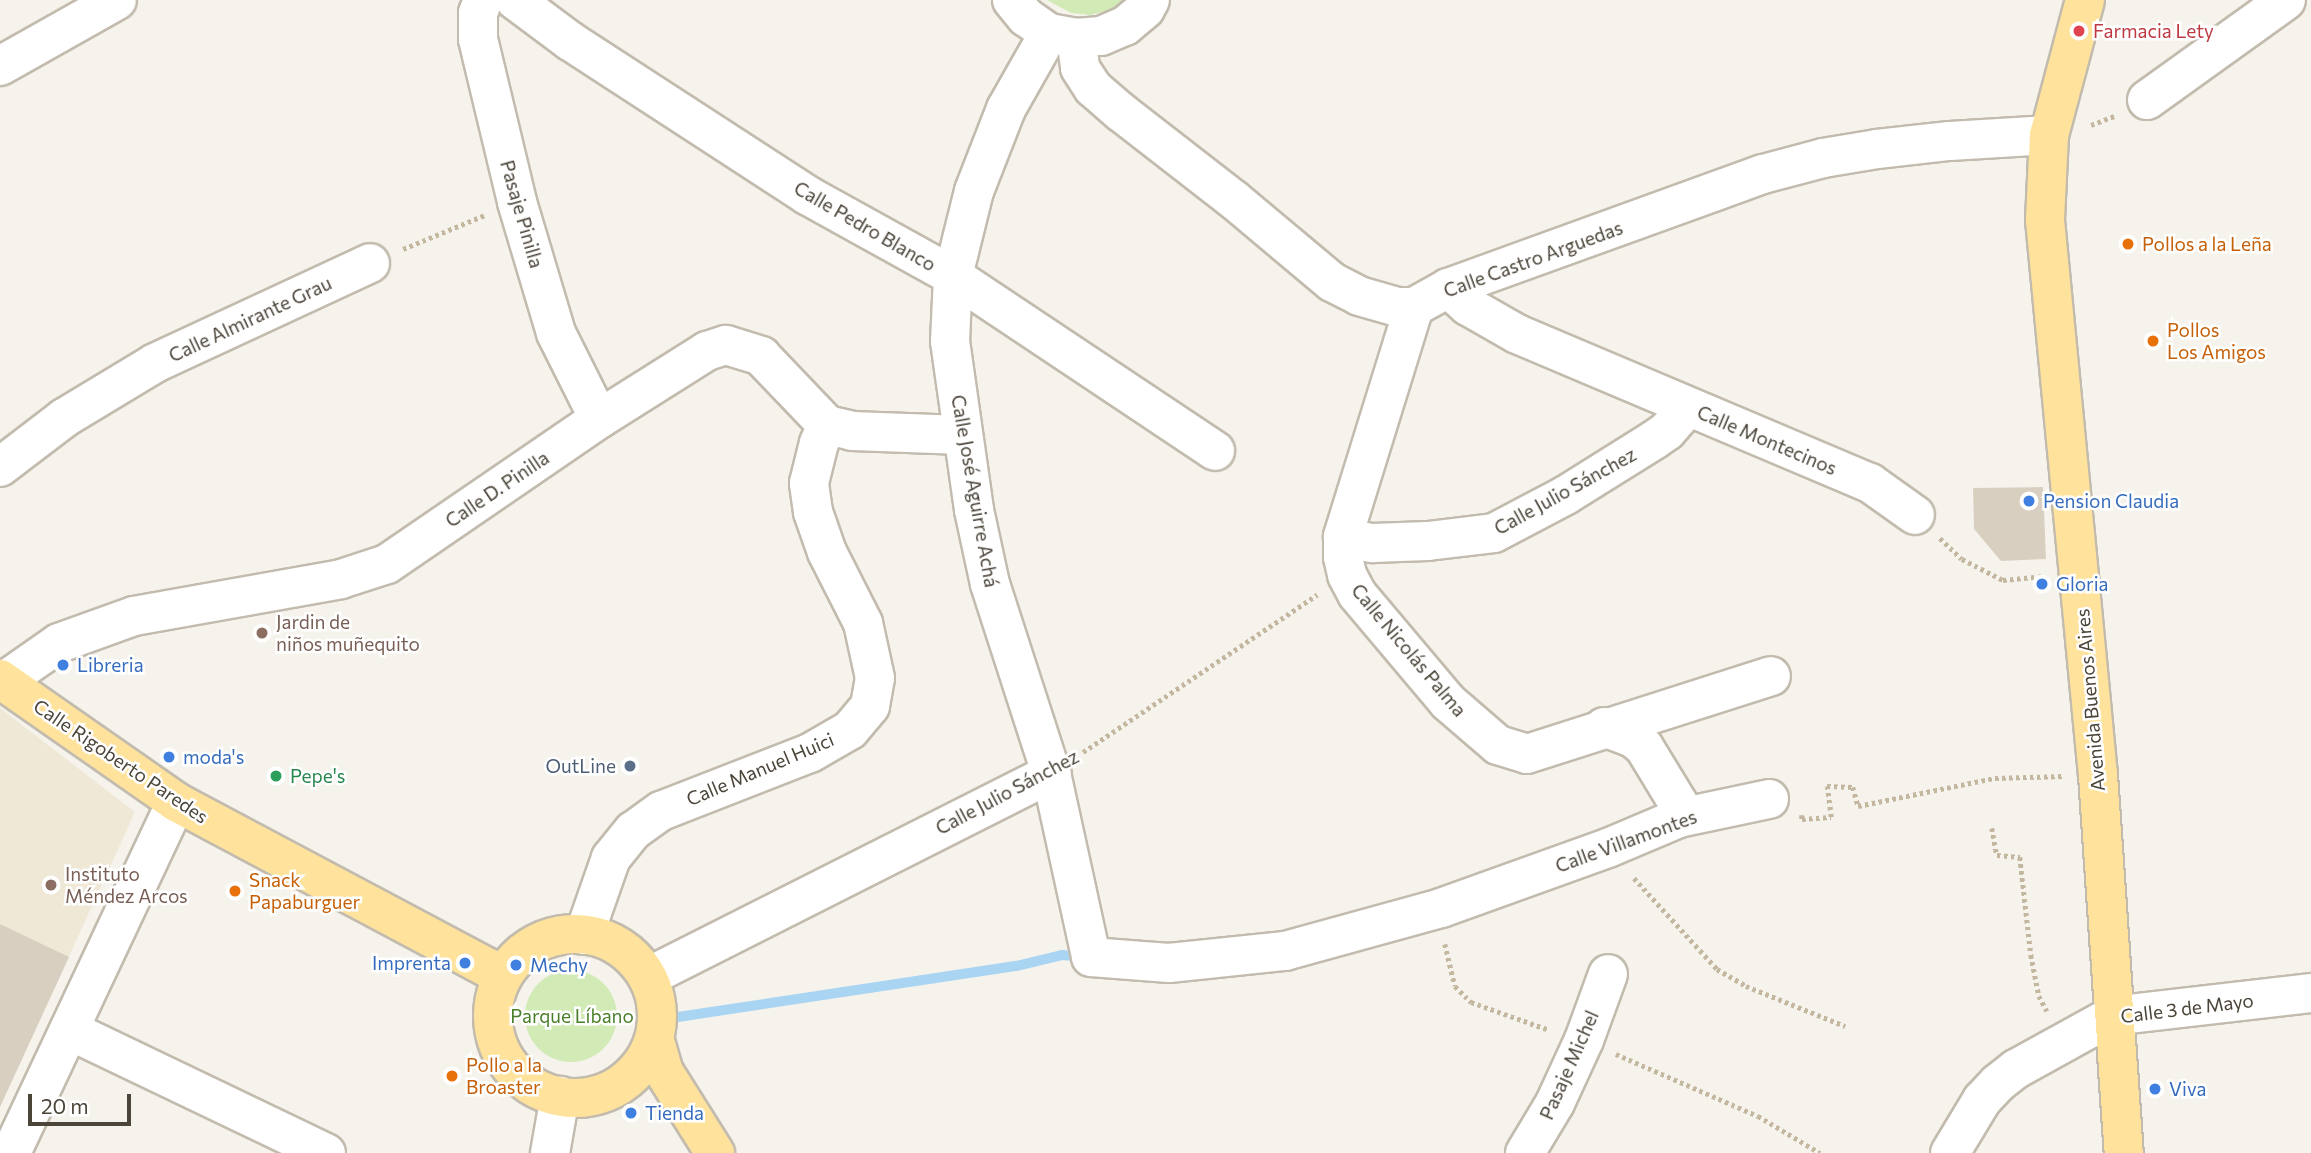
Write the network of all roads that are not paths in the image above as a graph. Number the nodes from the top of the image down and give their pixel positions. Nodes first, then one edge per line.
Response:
1 (117, 0) edge
2 (483, 0) edge
3 (515, 0) edge
4 (1012, 0) edge
5 (1150, 0) edge
6 (2085, 0) edge
7 (2287, 0) edge
8 (1062, 35) junction
9 (0, 66) edge
10 (2147, 100) road end
11 (2049, 135) junction
12 (370, 263) road end
13 (953, 276) junction
14 (1448, 288) junction
15 (1413, 307) junction
16 (1688, 407) junction
17 (599, 419) junction
18 (828, 425) junction
19 (963, 435) junction
20 (1215, 451) dead end
21 (0, 467) edge
22 (1915, 515) road end
23 (1343, 537) junction
24 (1771, 676) dead end
25 (2, 680) edge
26 (1604, 727) junction
27 (1051, 773) junction
28 (1769, 799) road end
29 (176, 802) junction
30 (1679, 818) junction
31 (584, 935) junction
32 (1091, 957) joint
33 (1608, 974) dead end
34 (503, 976) junction
35 (648, 977) junction
36 (2311, 993) edge
37 (2112, 1016) junction
38 (69, 1030) junction
39 (652, 1077) junction
40 (560, 1096) junction
41 (11, 1153) edge
42 (326, 1153) edge
43 (550, 1153) edge
44 (715, 1153) edge
45 (1525, 1153) edge
46 (1950, 1153) edge
47 (2124, 1153) edge

1 - 9 street
2 - 17 street, Pasaje Pinilla
3 - 13 street, Calle Pedro Blanco
4 - 8 street
5 - 8 street
6 - 11 main road, Avenida Buenos Aires
7 - 10 street
8 - 13 street, Calle José Aguirre Achá
8 - 15 street
11 - 14 street, Calle Castro Arguedas
11 - 37 main road, Avenida Buenos Aires
12 - 21 street, Calle Almirante Grau
13 - 19 street, Calle José Aguirre Achá
13 - 20 street, Calle Pedro Blanco
14 - 15 street, Calle Castro Arguedas
14 - 16 street, Calle Montecinos
15 - 23 street, Calle Nicolás Palma
16 - 22 street, Calle Montecinos
16 - 23 street, Calle Julio Sánchez
17 - 18 street, Calle D. Pinilla
17 - 25 street, Calle D. Pinilla
18 - 19 street
18 - 31 street, Calle Manuel Huici
19 - 27 street, Calle José Aguirre Achá
23 - 26 street, Calle Nicolás Palma
24 - 26 street, Calle Nicolás Palma
25 - 29 main road, Calle Rigoberto Paredes
26 - 30 street
27 - 32 street, Calle José Aguirre Achá
27 - 35 street, Calle Julio Sánchez
28 - 30 street, Calle Villamontes
29 - 34 main road, Calle Rigoberto Paredes
29 - 38 street
30 - 32 street, Calle Villamontes
31 - 34 main road
31 - 35 main road
33 - 45 street, Pasaje Michel
34 - 40 main road
35 - 39 main road
36 - 37 street, Calle 3 de Mayo
37 - 46 street, Calle 3 de Mayo
37 - 47 main road, Avenida Buenos Aires
38 - 41 street
38 - 42 street
39 - 40 main road
39 - 44 main road
40 - 43 street

